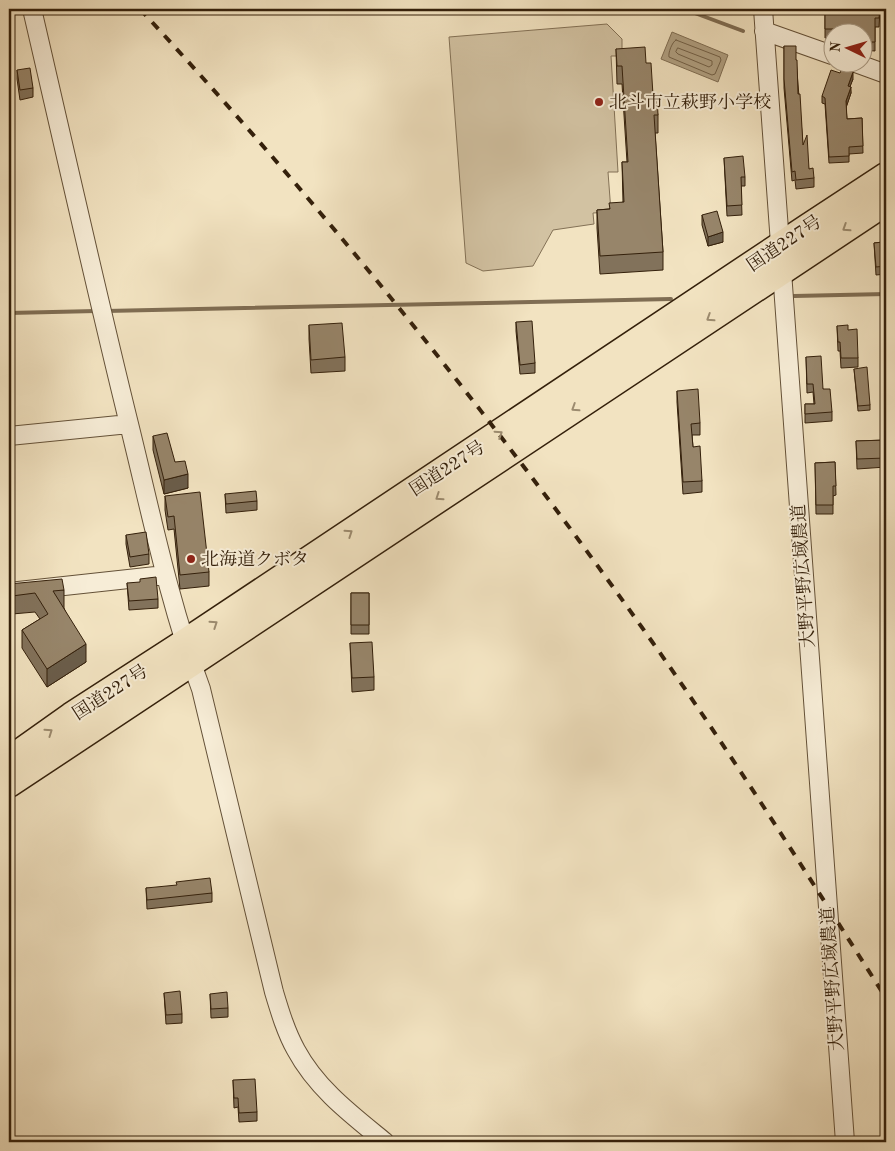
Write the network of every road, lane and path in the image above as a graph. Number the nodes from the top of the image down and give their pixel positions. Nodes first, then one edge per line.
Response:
1 (32, 9) edge
2 (762, 9) edge
3 (764, 32) junction
4 (822, 52) edge
5 (872, 69) edge
6 (886, 74) edge
7 (886, 176) edge
8 (886, 202) edge
9 (780, 246) junction
10 (781, 271) junction
11 (130, 424) junction
12 (9, 436) edge
13 (165, 575) junction
14 (9, 592) edge
15 (188, 653) junction
16 (9, 760) edge
17 (9, 784) edge
18 (385, 1142) edge
19 (845, 1142) edge

1 - 11 street
2 - 3 street, 大野平野広域農道
3 - 4 street
3 - 9 street, 大野平野広域農道
5 - 6 street
7 - 9 highway, 国道227号
8 -> 10 highway, 国道227号
9 - 10 street, 大野平野広域農道
15 -> 9 highway, 国道227号
10 -> 15 highway, 国道227号
10 - 19 street, 大野平野広域農道
11 - 12 street
11 - 13 street
13 - 14 street
13 - 15 street
16 -> 15 highway, 国道227号
15 - 17 highway, 国道227号
15 - 18 street

